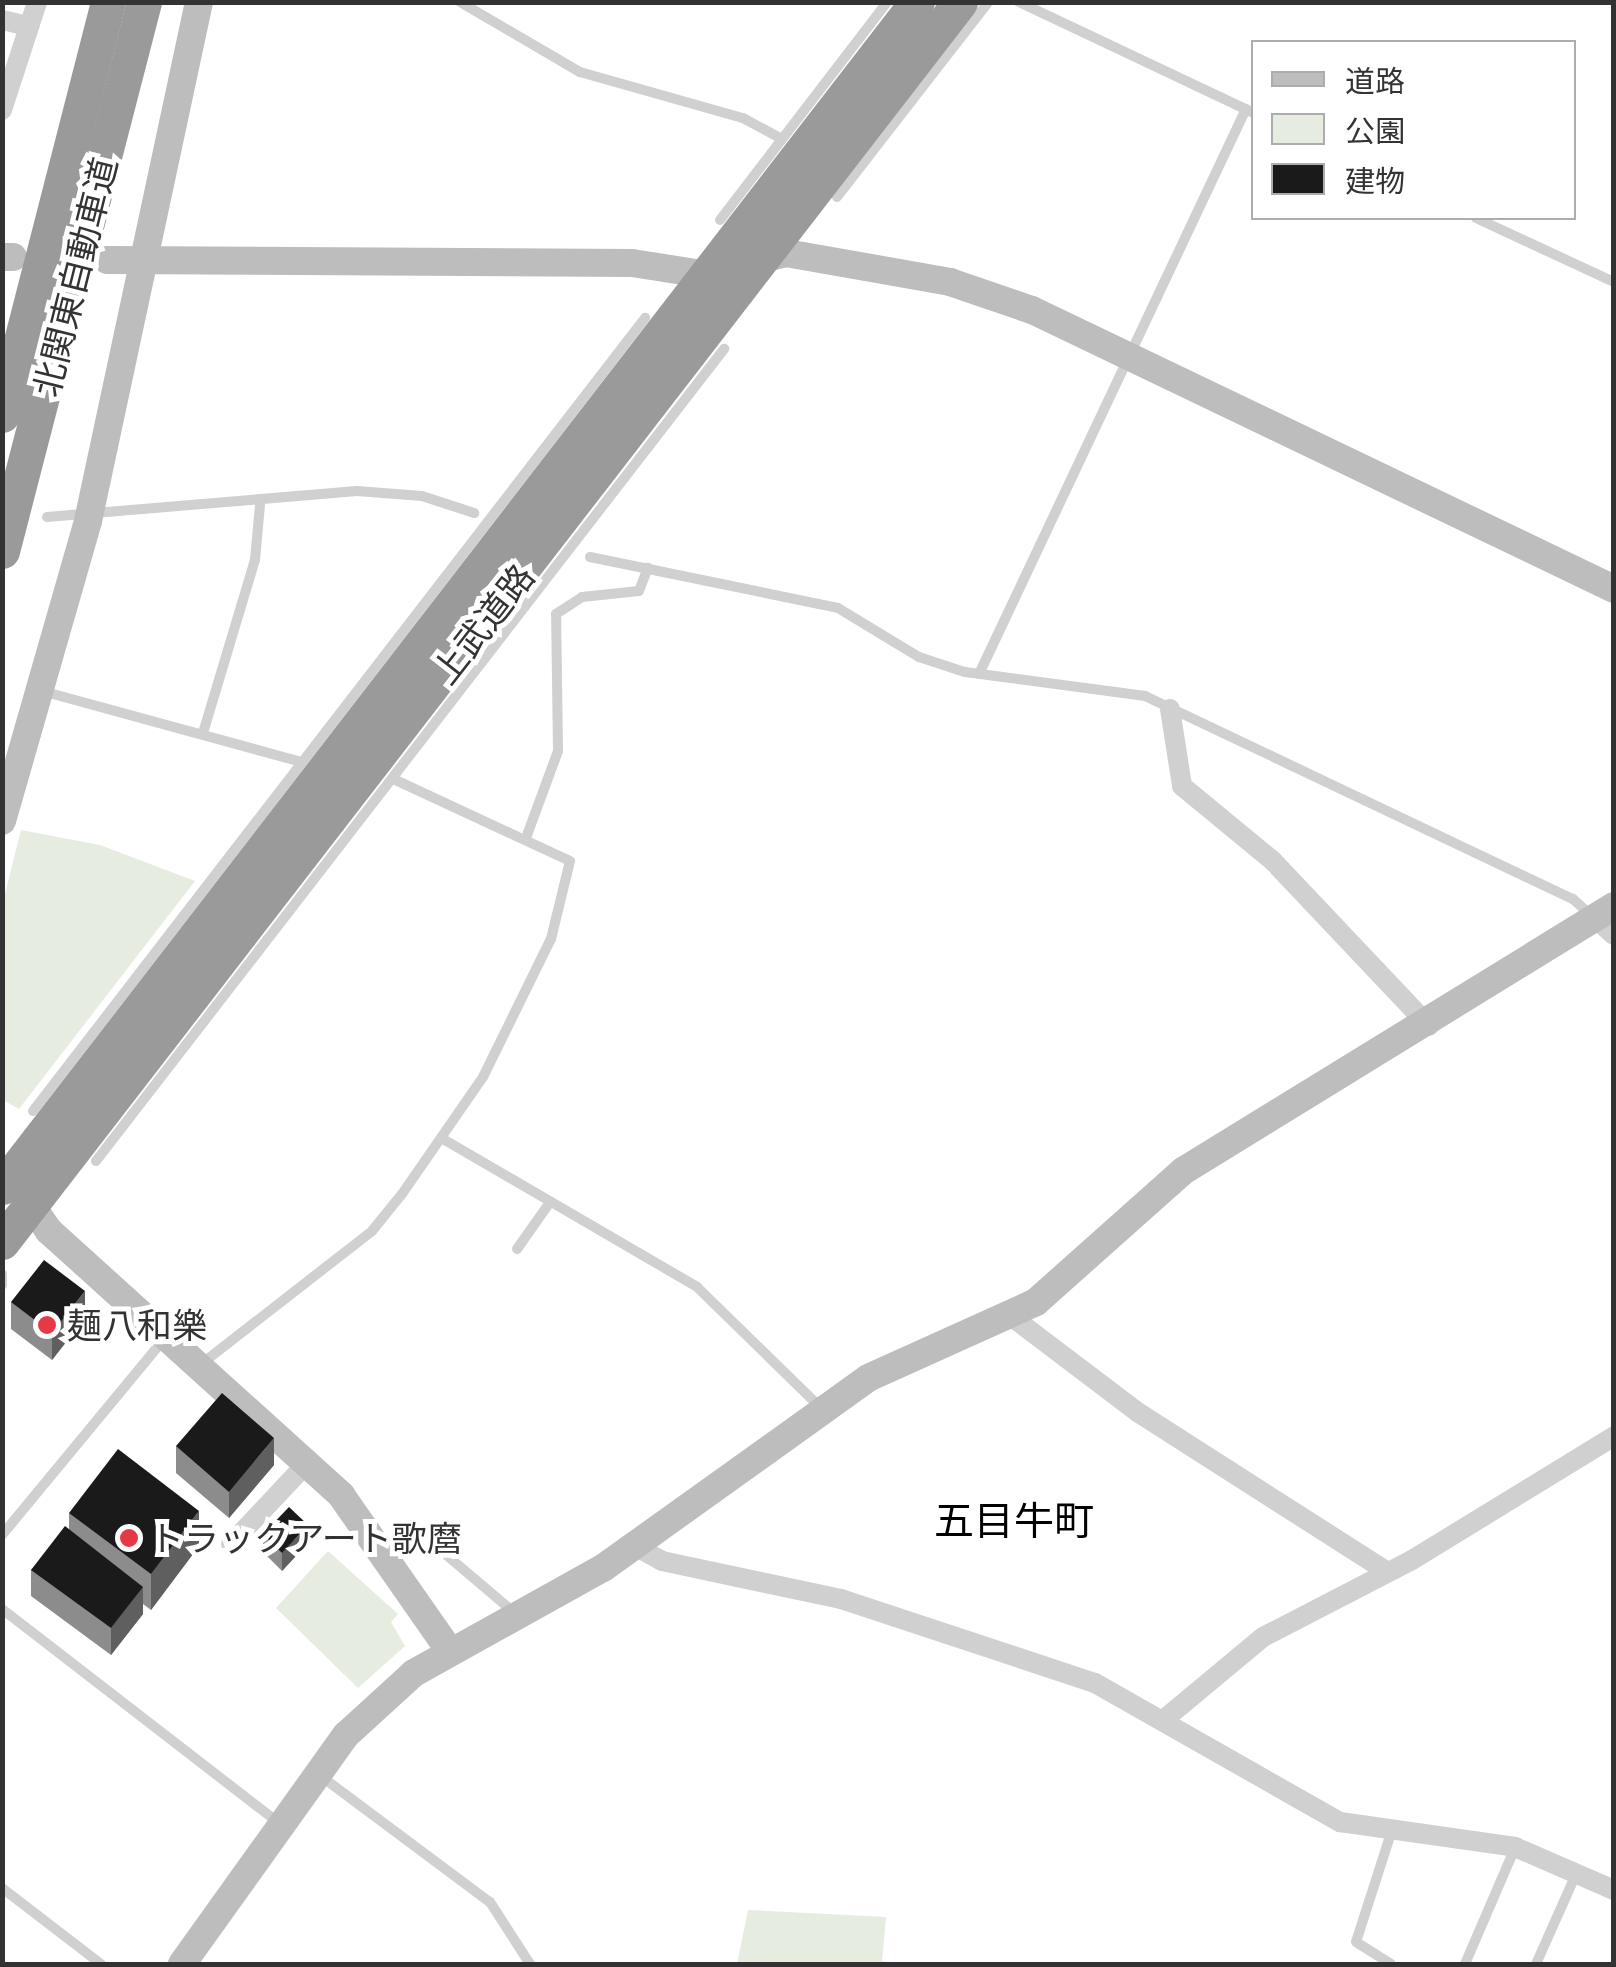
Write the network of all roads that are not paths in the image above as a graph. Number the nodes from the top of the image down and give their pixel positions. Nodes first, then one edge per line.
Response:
1 (37, 2) edge
2 (108, 2) edge
3 (144, 2) edge
4 (199, 2) edge
5 (460, 2) edge
6 (960, 2) edge
7 (988, 2) edge
8 (1019, 2) edge
9 (902, 5) edge
10 (2, 20) edge
11 (29, 26) junction
12 (2, 110) edge
13 (1250, 111) edge
14 (782, 139) junction
15 (837, 197) dead end
16 (720, 220) dead end
17 (1480, 220) edge
18 (771, 254) junction
19 (108, 260) dead end
20 (146, 260) junction
21 (712, 272) junction
22 (1614, 282) edge
23 (645, 318) dead end
24 (724, 348) dead end
25 (1132, 357) junction
26 (2, 415) edge
27 (600, 492) junction
28 (260, 505) junction
29 (474, 513) dead end
30 (47, 518) dead end
31 (88, 520) junction
32 (2, 551) edge
33 (590, 557) dead end
34 (472, 560) junction
35 (648, 568) junction
36 (1614, 589) edge
37 (979, 674) junction
38 (41, 691) junction
39 (1170, 708) junction
40 (203, 732) junction
41 (301, 762) junction
42 (393, 778) junction
43 (2, 821) edge
44 (526, 838) junction
45 (1607, 920) edge
46 (234, 963) junction
47 (136, 996) junction
48 (1429, 1026) junction
49 (33, 1111) dead end
50 (443, 1140) junction
51 (96, 1161) dead end
52 (12, 1183) edge
53 (548, 1205) junction
54 (2, 1242) edge
55 (517, 1249) dead end
56 (2, 1274) edge
57 (2, 1284) edge
58 (1012, 1317) junction
59 (165, 1338) junction
60 (198, 1367) junction
61 (820, 1407) junction
62 (1614, 1436) edge
63 (308, 1462) junction
64 (2, 1535) edge
65 (232, 1544) dead end
66 (635, 1546) junction
67 (444, 1553) dead end
68 (1388, 1572) junction
69 (2, 1609) edge
70 (518, 1616) junction
71 (449, 1650) junction
72 (1167, 1717) junction
73 (316, 1774) junction
74 (281, 1824) junction
75 (1391, 1833) junction
76 (1516, 1847) junction
77 (1576, 1872) junction
78 (2, 1888) edge
79 (1614, 1890) edge
80 (102, 1964) edge
81 (182, 1964) edge
82 (530, 1964) edge
83 (1391, 1964) edge
84 (1465, 1964) edge
85 (1536, 1964) edge

1 - 11 street
2 - 26 highway, 北関東自動車道
3 - 32 highway, 北関東自動車道
4 - 20 street
5 - 14 lane
6 - 18 highway, 上武道路
7 - 15 lane
8 - 13 lane
9 - 14 lane
9 - 21 highway, 上武道路
10 - 11 street
11 - 12 street
13 - 25 lane
14 - 16 lane
17 - 22 lane
18 - 21 street
18 - 25 street
18 - 27 highway, 上武道路
19 - 20 street
20 - 21 street
20 - 31 street
21 - 34 highway, 上武道路
23 - 34 lane
24 - 27 lane
25 - 36 street
25 - 37 lane
27 - 42 lane
27 - 46 highway, 上武道路
28 - 29 lane
28 - 31 lane
28 - 40 lane
30 - 31 lane
31 - 38 street
33 - 35 lane
34 - 41 lane
34 - 47 highway, 上武道路
35 - 37 lane
35 - 44 lane
37 - 39 lane
38 - 40 lane
38 - 43 street
39 - 45 lane
39 - 48 street
40 - 41 lane
41 - 47 lane
42 - 44 lane
42 - 46 lane
44 - 50 lane
45 - 48 street
46 - 51 lane
46 - 52 highway, 上武道路
47 - 49 lane
47 - 52 highway, 上武道路
48 - 58 street
50 - 53 lane
50 - 60 lane
52 - 54 highway, 上武道路
52 - 59 street
53 - 55 lane
53 - 61 lane
56 - 57 lane
58 - 61 street
58 - 68 street
59 - 60 street
59 - 64 lane
60 - 63 street
61 - 66 street
62 - 68 street
63 - 65 street
63 - 71 street
66 - 70 street
66 - 72 street
67 - 70 lane
68 - 72 street
69 - 74 lane
70 - 71 street
71 - 73 street
72 - 75 street
73 - 74 street
73 - 82 lane
74 - 81 street
75 - 76 street
75 - 83 lane
76 - 77 street
76 - 84 lane
77 - 79 street
77 - 85 lane
78 - 80 lane

